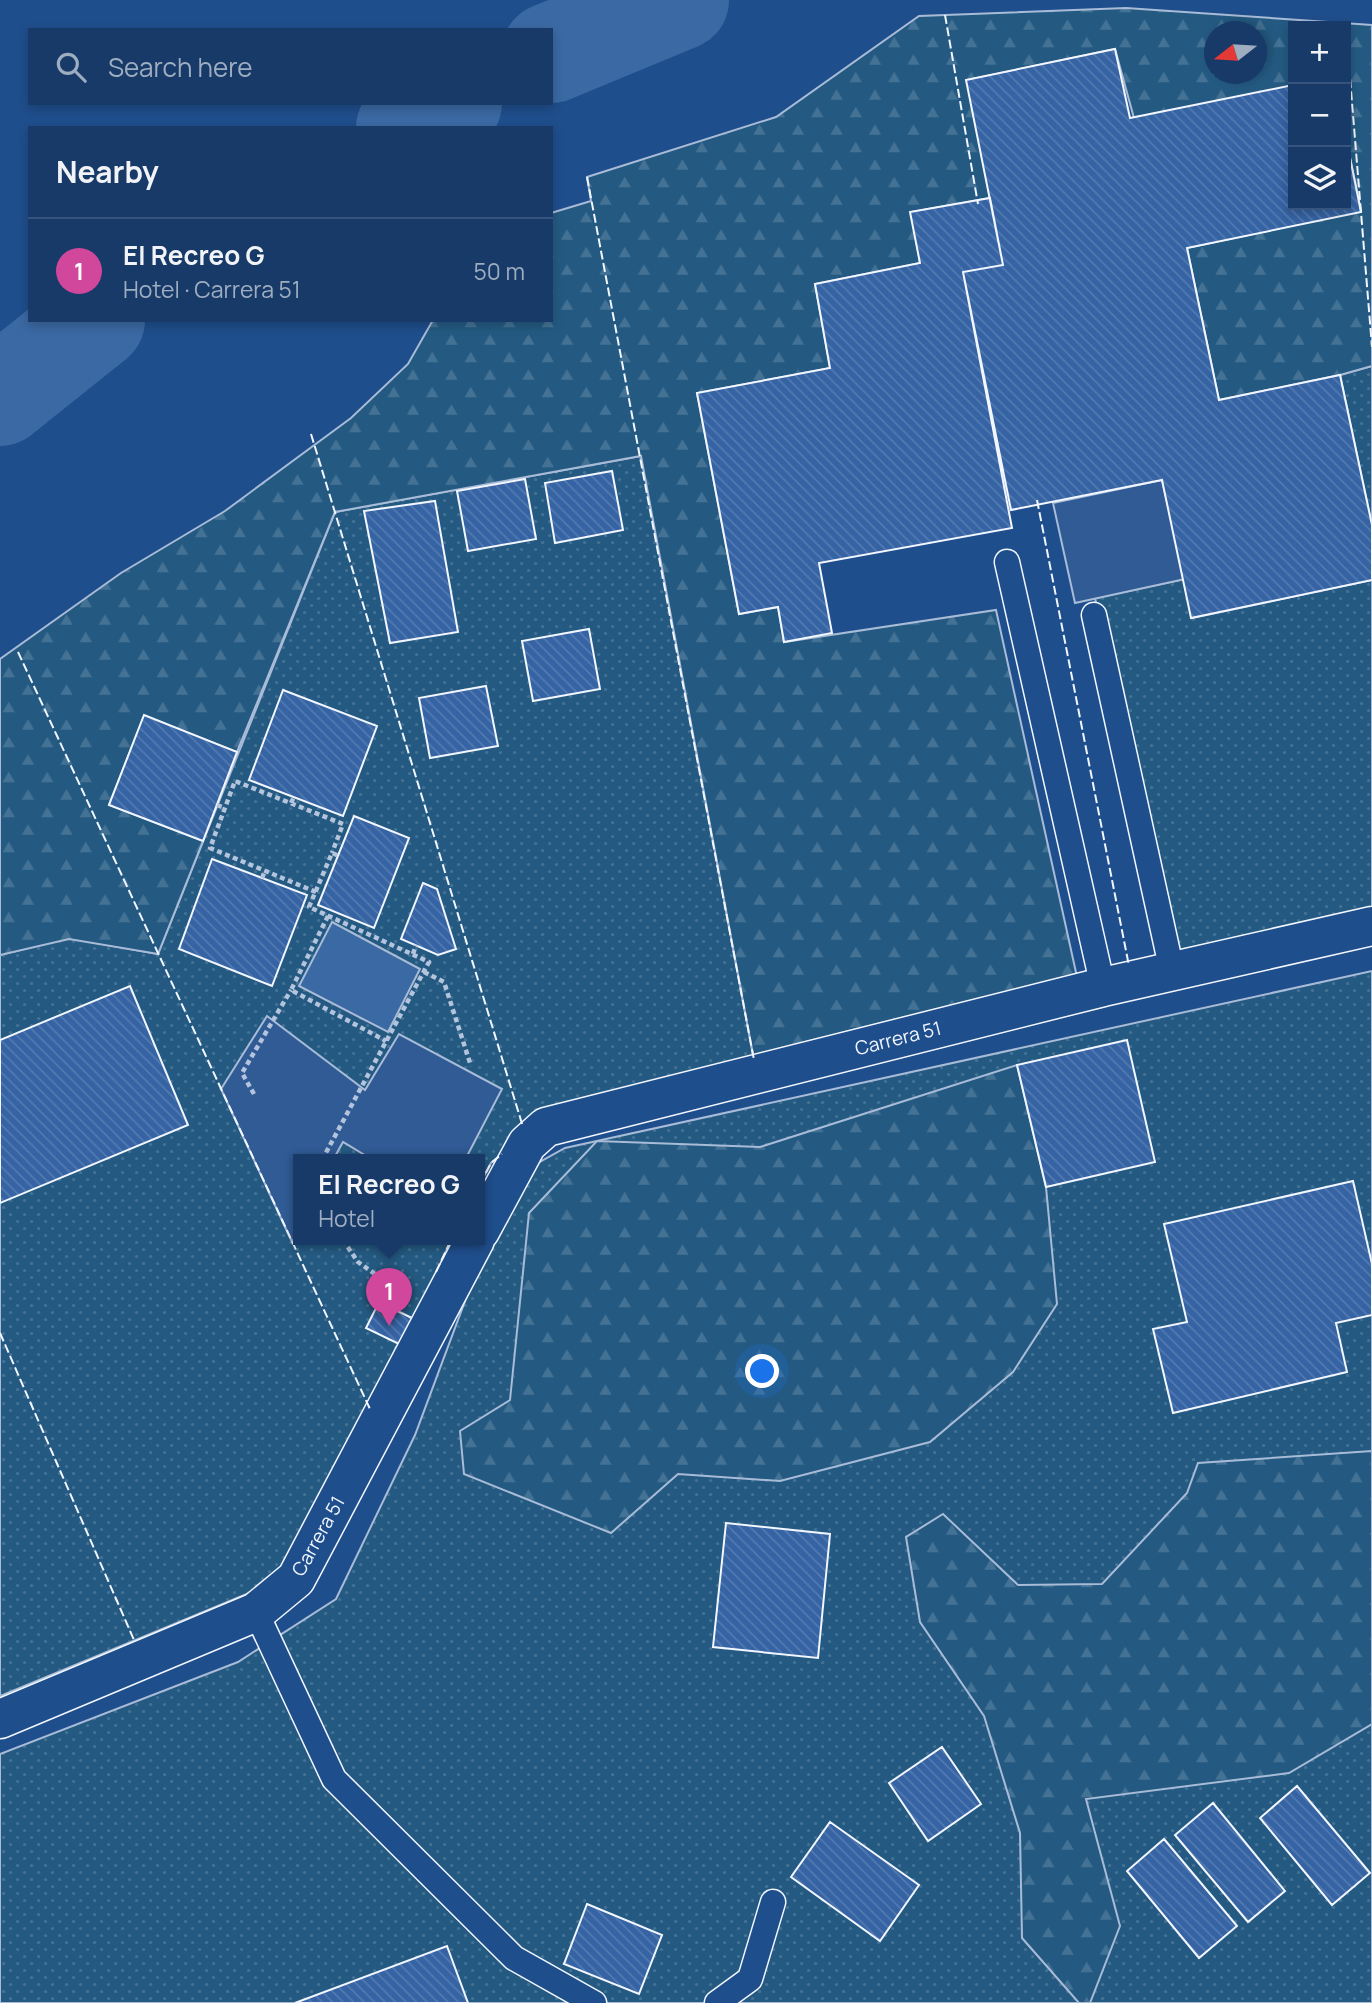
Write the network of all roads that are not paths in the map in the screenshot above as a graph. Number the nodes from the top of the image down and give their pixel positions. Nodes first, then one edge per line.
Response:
1 (1007, 562) dead end
2 (1094, 615) dead end
3 (1372, 926) edge
4 (1172, 971) junction
5 (1103, 986) junction
6 (485, 1222) edge
7 (472, 1245) edge
8 (256, 1612) junction
9 (0, 1719) edge
10 (773, 1902) dead end
11 (594, 2003) edge
12 (718, 2003) edge

1 - 5 lane
2 - 4 lane
3 - 4 street, Carrera 51
4 - 5 street, Carrera 51
5 - 6 street, Carrera 51
7 - 8 street, Carrera 51
8 - 9 street, Carrera 51
8 - 11 lane
10 - 12 lane

